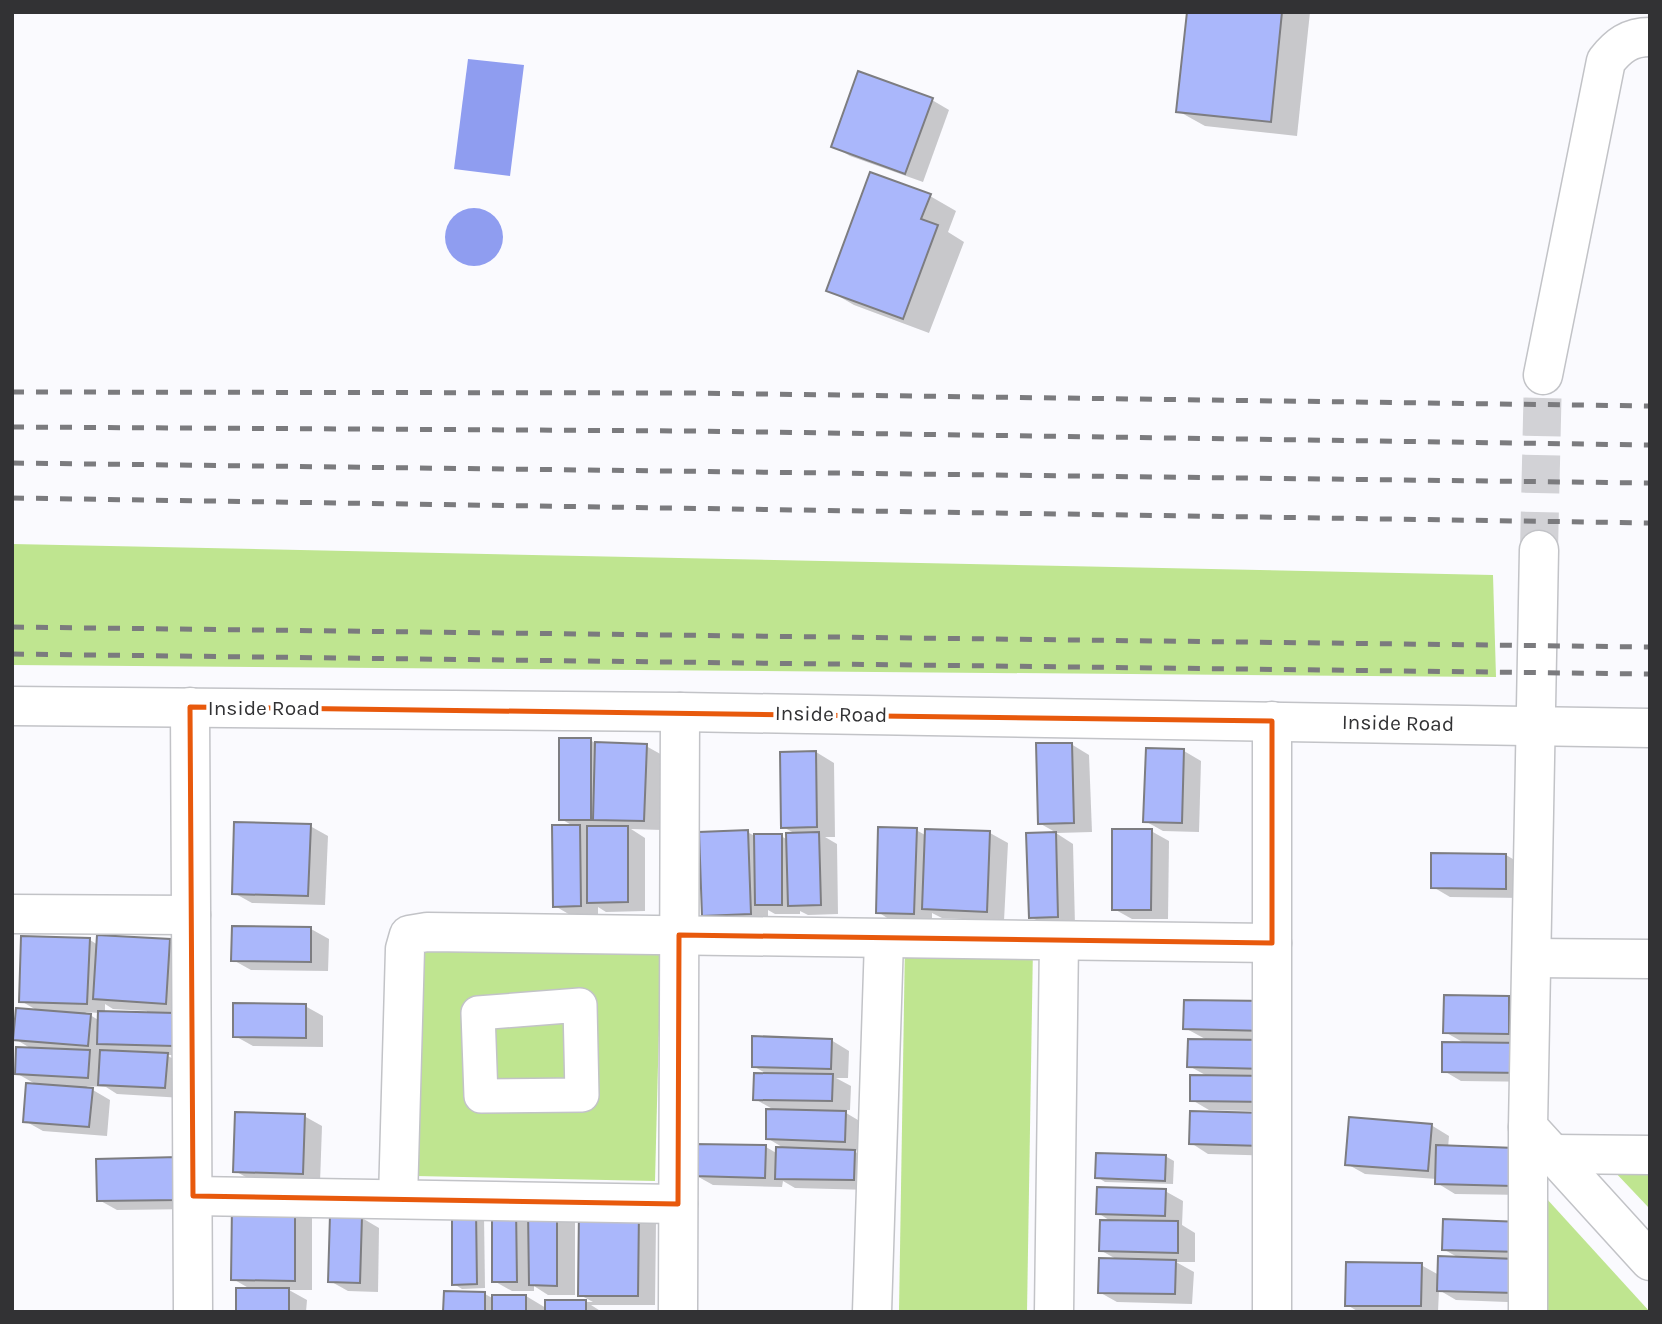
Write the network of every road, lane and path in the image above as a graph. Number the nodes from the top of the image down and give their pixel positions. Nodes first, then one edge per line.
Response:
1 (1650, 37) edge
2 (1543, 375) tunnel mouth
3 (1539, 550) tunnel mouth
4 (12, 706) edge
5 (190, 707) junction
6 (680, 712) junction
7 (1272, 721) junction
8 (1536, 725) junction
9 (1650, 729) edge
10 (12, 914) edge
11 (191, 915) junction
12 (680, 935) junction
13 (884, 940) junction
14 (1059, 941) junction
15 (1272, 943) junction
16 (1532, 958) junction
17 (1650, 959) edge
18 (1541, 1140) junction
19 (1650, 1155) edge
20 (192, 1196) junction
21 (398, 1199) junction
22 (678, 1204) junction
23 (1650, 1261) edge
24 (193, 1312) edge
25 (678, 1312) edge
26 (872, 1312) edge
27 (1054, 1312) edge
28 (1272, 1312) edge
29 (1528, 1312) edge

1 - 2 street
3 - 8 street
4 - 5 street, Inside Road
5 - 6 street, Inside Road
5 - 11 street
6 - 7 street, Inside Road
6 - 12 street
7 - 8 street, Inside Road
7 - 15 street
8 - 9 street, Inside Road
8 - 16 street
10 - 11 street
11 - 20 street
12 - 13 street
12 - 21 street
12 - 22 street
13 - 14 street
13 - 26 street
14 - 15 street
14 - 27 street
15 - 28 street
16 - 17 street
16 - 18 street
18 - 19 street
18 - 23 street
18 - 29 street
20 - 21 street
20 - 24 street
21 - 22 street
22 - 25 street

